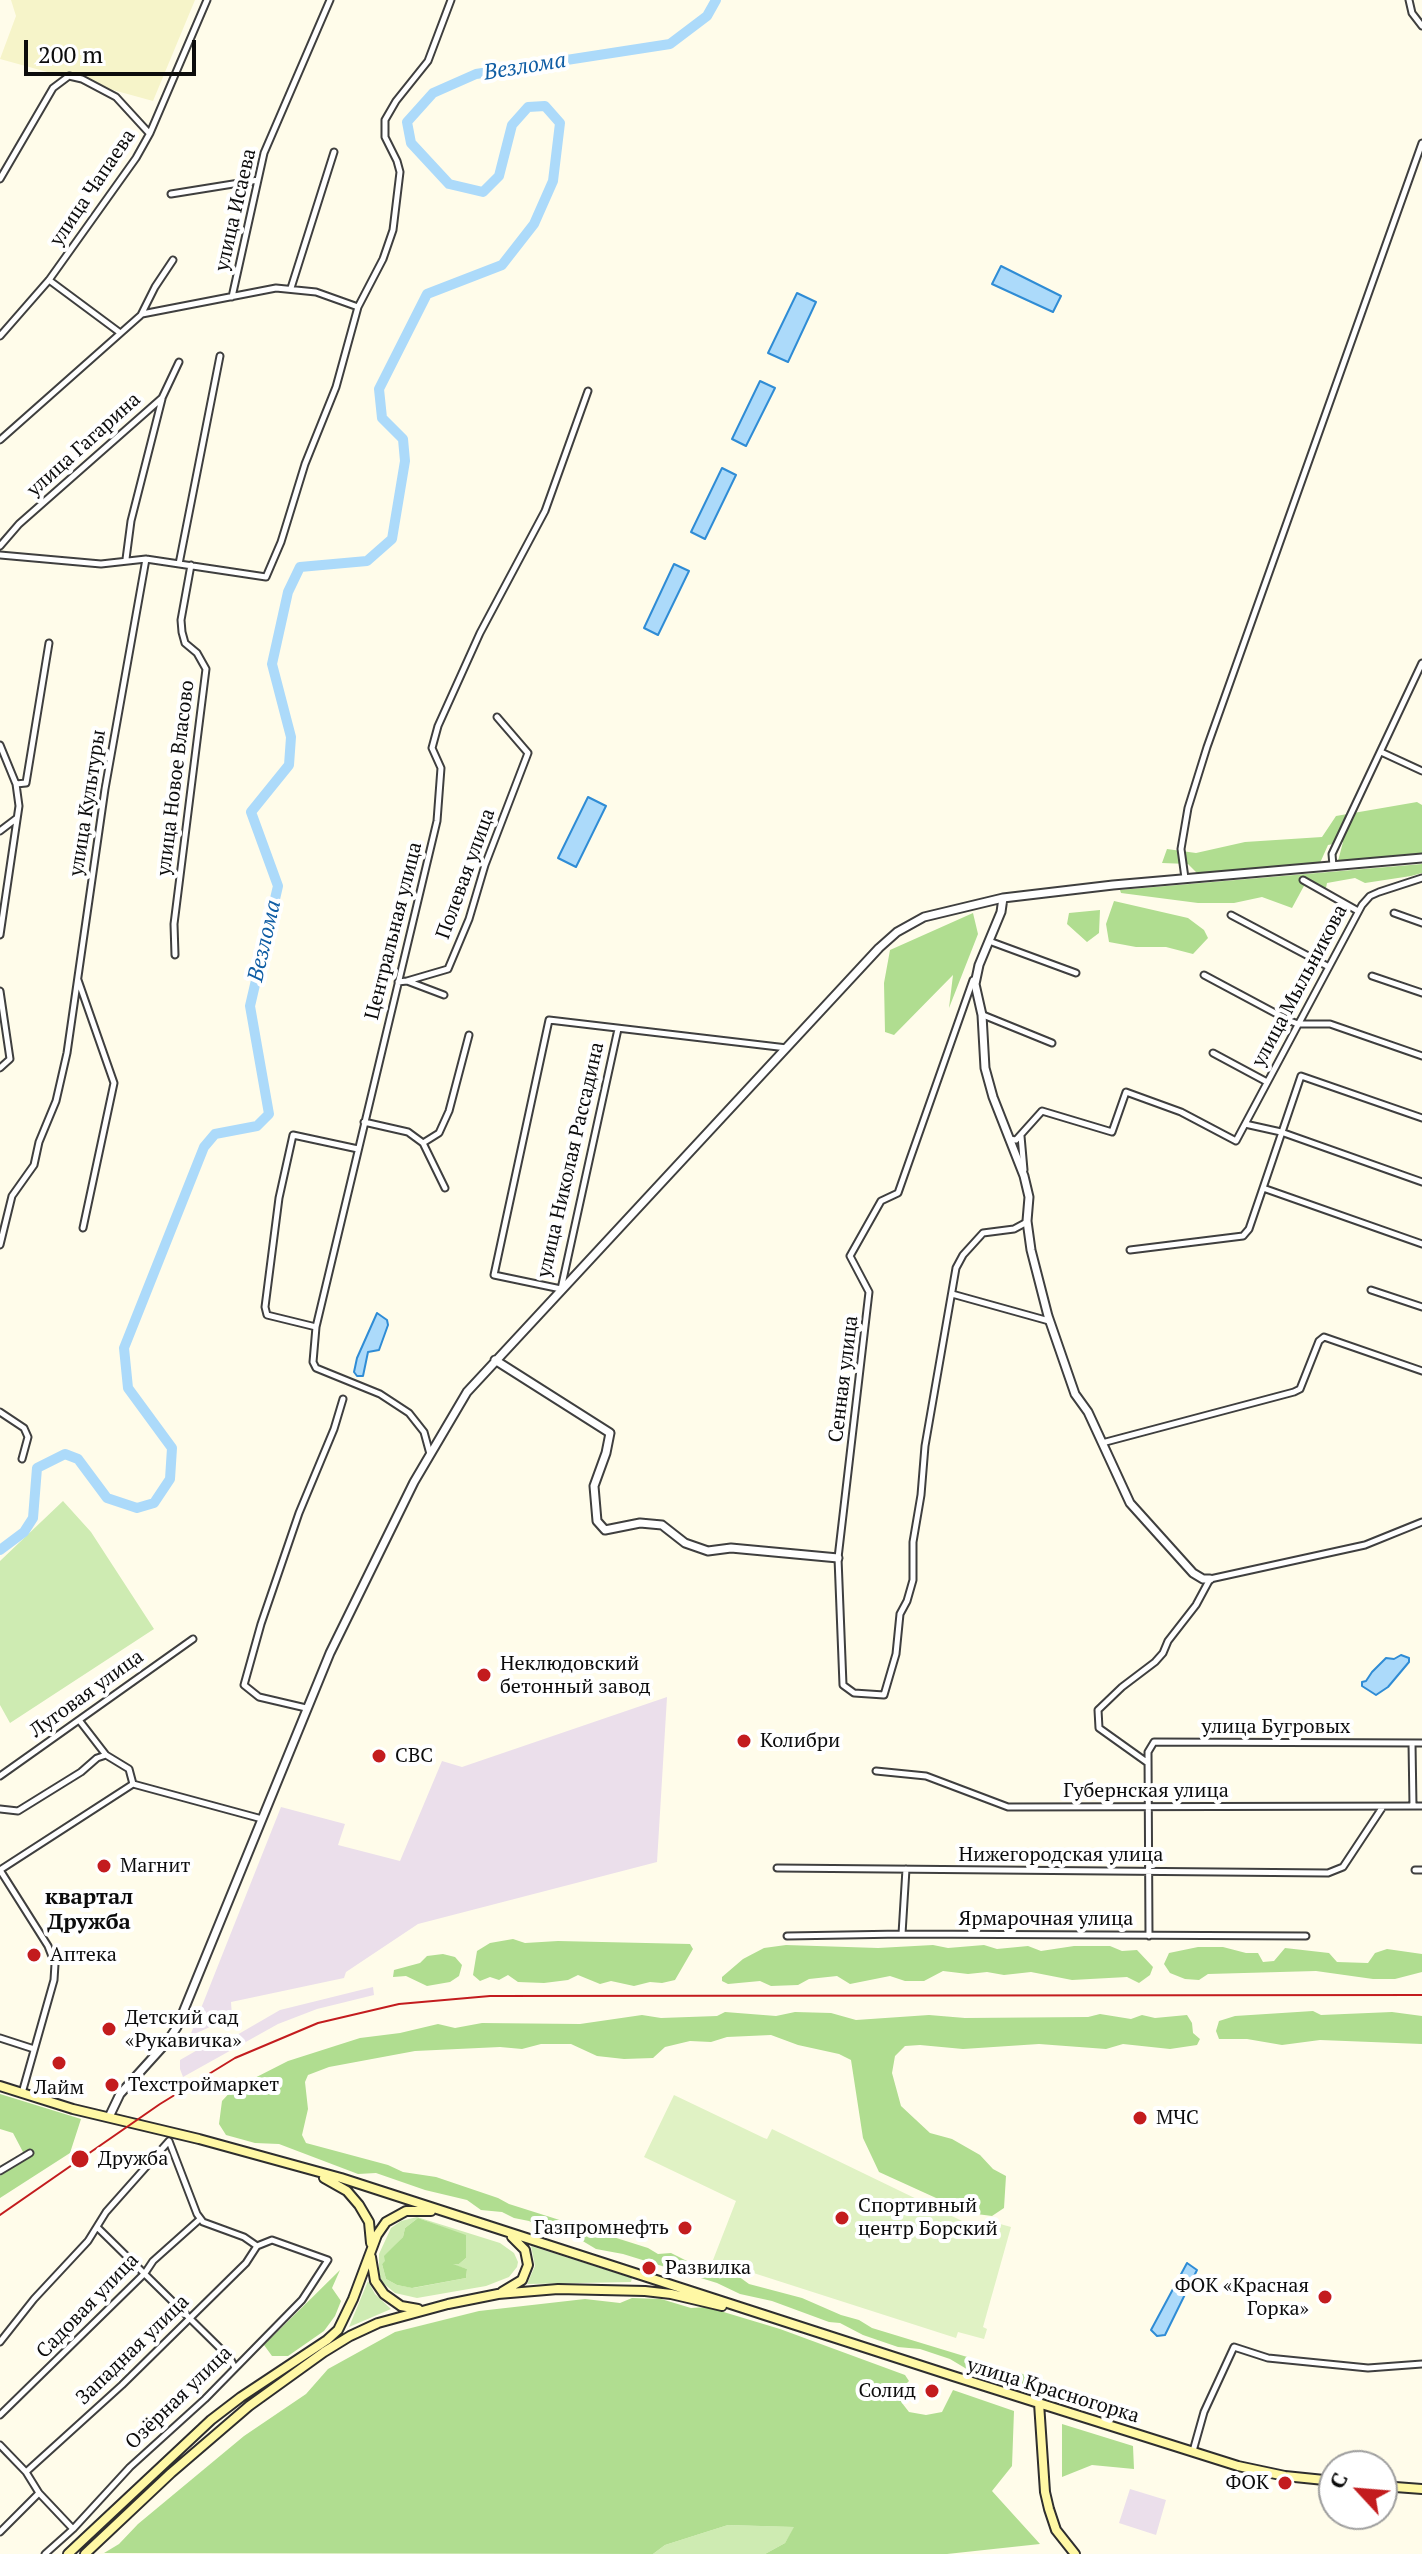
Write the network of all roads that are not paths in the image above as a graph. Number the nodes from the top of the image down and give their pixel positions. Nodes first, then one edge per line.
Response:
1 (207, 0) edge
2 (330, 0) edge
3 (451, 0) edge
4 (1409, 0) edge
5 (1422, 26) edge
6 (150, 133) junction
7 (1422, 143) edge
8 (334, 152) dead end
9 (0, 179) edge
10 (258, 180) junction
11 (171, 194) dead end
12 (173, 260) dead end
13 (49, 280) junction
14 (291, 288) junction
15 (232, 297) junction
16 (358, 307) junction
17 (141, 315) junction
18 (119, 332) junction
19 (0, 336) edge
20 (220, 356) dead end
21 (179, 362) dead end
22 (588, 391) dead end
23 (162, 398) junction
24 (0, 440) edge
25 (0, 546) edge
26 (0, 555) edge
27 (126, 559) junction
28 (146, 559) junction
29 (179, 564) junction
30 (191, 565) junction
31 (49, 643) dead end
32 (1422, 663) edge
33 (497, 717) dead end
34 (0, 745) edge
35 (1381, 752) junction
36 (1422, 771) edge
37 (16, 784) junction
38 (17, 818) junction
39 (0, 831) edge
40 (1422, 858) edge
41 (1333, 866) junction
42 (1185, 878) junction
43 (1422, 878) edge
44 (1303, 880) dead end
45 (1003, 898) junction
46 (1358, 911) junction
47 (1394, 913) dead end
48 (1231, 915) dead end
49 (1422, 923) edge
50 (0, 935) edge
51 (988, 941) junction
52 (175, 955) dead end
53 (1329, 967) junction
54 (1076, 973) dead end
55 (976, 974) junction
56 (1204, 975) dead end
57 (1372, 976) dead end
58 (77, 979) junction
59 (407, 981) junction
60 (398, 982) junction
61 (0, 991) edge
62 (1422, 993) edge
63 (444, 995) dead end
64 (982, 1015) junction
65 (1298, 1024) junction
66 (618, 1029) junction
67 (469, 1035) dead end
68 (1052, 1043) dead end
69 (788, 1048) junction
70 (1213, 1053) dead end
71 (1422, 1056) edge
72 (0, 1068) edge
73 (1267, 1082) junction
74 (1422, 1118) edge
75 (364, 1122) junction
76 (1245, 1124) junction
77 (1281, 1132) junction
78 (1020, 1135) junction
79 (1009, 1139) junction
80 (423, 1143) junction
81 (358, 1149) junction
82 (1024, 1176) junction
83 (1422, 1182) edge
84 (445, 1188) dead end
85 (1263, 1188) junction
86 (1027, 1221) junction
87 (83, 1228) dead end
88 (1422, 1244) edge
89 (0, 1245) edge
90 (1130, 1250) dead end
91 (1371, 1290) dead end
92 (952, 1294) junction
93 (1422, 1307) edge
94 (1049, 1321) junction
95 (316, 1327) junction
96 (495, 1360) junction
97 (1422, 1371) edge
98 (343, 1399) dead end
99 (0, 1412) edge
100 (1102, 1443) junction
101 (430, 1455) junction
102 (22, 1459) dead end
103 (1422, 1522) edge
104 (838, 1558) junction
105 (1210, 1579) junction
106 (193, 1639) dead end
107 (306, 1708) junction
108 (79, 1720) junction
109 (1412, 1743) junction
110 (1422, 1743) edge
111 (106, 1755) junction
112 (1148, 1763) junction
113 (876, 1771) dead end
114 (0, 1776) edge
115 (133, 1784) junction
116 (1413, 1806) junction
117 (1422, 1806) edge
118 (1149, 1807) junction
119 (1382, 1808) junction
120 (0, 1809) edge
121 (262, 1819) junction
122 (777, 1868) dead end
123 (906, 1869) junction
124 (1148, 1872) junction
125 (902, 1934) junction
126 (787, 1936) dead end
127 (1149, 1936) junction
128 (1306, 1936) dead end
129 (0, 2038) edge
130 (34, 2049) junction
131 (0, 2086) edge
132 (22, 2093) junction
133 (109, 2117) junction
134 (170, 2137) junction
135 (30, 2153) dead end
136 (301, 2167) junction
137 (0, 2171) edge
138 (448, 2213) junction
139 (200, 2219) junction
140 (98, 2228) junction
141 (508, 2233) junction
142 (257, 2246) junction
143 (371, 2250) junction
144 (145, 2273) junction
145 (498, 2294) junction
146 (423, 2309) junction
147 (766, 2316) junction
148 (189, 2318) junction
149 (0, 2342) edge
150 (1422, 2364) edge
151 (235, 2368) junction
152 (1039, 2403) junction
153 (0, 2415) edge
154 (0, 2445) edge
155 (1193, 2451) junction
156 (26, 2472) junction
157 (1318, 2479) edge
158 (1398, 2487) edge
159 (1422, 2489) edge
160 (39, 2493) junction
161 (73, 2529) junction
162 (0, 2532) edge
163 (45, 2554) edge
164 (68, 2554) edge
165 (85, 2554) edge
166 (1075, 2554) edge

1 - 6 street, улица Чапаева
2 - 10 street, улица Исаева
3 - 16 street
4 - 5 street
6 - 9 street
6 - 13 street, улица Чапаева
7 - 42 street
8 - 14 street
10 - 11 street
10 - 15 street, улица Исаева
12 - 17 street
13 - 18 street
13 - 19 street, улица Чапаева
14 - 15 street
14 - 16 street
15 - 17 street
16 - 30 street
17 - 18 street
18 - 24 street
20 - 29 street
21 - 23 street, улица Гагарина
22 - 60 street, Центральная улица
23 - 25 street, улица Гагарина
23 - 27 street
26 - 27 street
27 - 28 street
28 - 29 street
28 - 58 street, улица Культуры
29 - 30 street
30 - 52 street, улица Новое Власово
31 - 37 street
32 - 35 street
33 - 59 street, Полевая улица
34 - 37 street
35 - 36 street
35 - 41 street
37 - 38 street
38 - 39 street
38 - 50 street
40 - 41 street
41 - 42 street
42 - 45 street
43 - 46 street, улица Мыльникова
44 - 46 street
45 - 51 street
45 - 69 street
46 - 53 street, улица Мыльникова
47 - 49 street
48 - 53 street
51 - 54 street
51 - 55 street
53 - 65 street, улица Мыльникова
55 - 64 street
55 - 104 street, Сенная улица
56 - 65 street
57 - 62 street
58 - 87 street
58 - 89 street, улица Культуры
59 - 60 street
59 - 63 street
60 - 75 street, Центральная улица
61 - 72 street
64 - 68 street
64 - 79 street
65 - 71 street
65 - 73 street, улица Мыльникова
66 - 66 street, улица Николая Рассадина
66 - 69 street, улица Николая Рассадина
67 - 80 street
69 - 96 street
70 - 73 street
73 - 76 street, улица Мыльникова
74 - 77 street
75 - 80 street
75 - 81 street, Центральная улица
76 - 77 street
76 - 78 street, улица Мыльникова
77 - 83 street
77 - 85 street
78 - 79 street
78 - 82 street
79 - 82 street
80 - 84 street
81 - 95 street, Центральная улица
81 - 95 street
82 - 86 street
85 - 88 street
85 - 90 street
86 - 92 street
86 - 94 street
91 - 93 street
92 - 94 street
92 - 104 street, Сенная улица
94 - 100 street
95 - 101 street, Центральная улица
96 - 101 street
96 - 104 street
97 - 100 street
98 - 107 street
99 - 102 street
100 - 105 street
101 - 107 street
103 - 105 street
105 - 112 street
106 - 108 street, Луговая улица
107 - 121 street
108 - 111 street
108 - 114 street, Луговая улица
109 - 110 street, улица Бугровых
109 - 112 street, улица Бугровых
109 - 116 street
111 - 115 street
111 - 120 street
112 - 118 street
113 - 118 street, Губернская улица
115 - 121 street
115 - 130 street
116 - 117 street, Губернская улица
116 - 119 street, Губернская улица
118 - 119 street, Губернская улица
118 - 124 street
119 - 124 street, Нижегородская улица
121 - 133 street
122 - 123 street, Нижегородская улица
123 - 124 street, Нижегородская улица
123 - 125 street
124 - 127 street
125 - 126 street, Ярмарочная улица
125 - 127 street, Ярмарочная улица
127 - 128 street, Ярмарочная улица
129 - 130 street
130 - 132 street
131 - 132 main road
132 - 133 main road
133 - 134 main road
134 - 136 main road
134 - 139 street
134 - 140 street
135 - 137 street
136 - 138 main road
136 - 143 main road
138 - 141 main road
138 - 143 main road
139 - 142 street
139 - 144 street, Садовая улица
140 - 144 street
140 - 149 street
141 - 145 main road
141 - 147 main road
142 - 148 street, Западная улица
142 - 151 street, Озёрная улица
143 - 146 main road
143 - 164 main road
144 - 148 street
144 - 153 street, Садовая улица
145 - 146 main road
145 - 147 main road
146 - 165 main road
147 - 152 main road, улица Красногорка
148 - 151 street
148 - 156 street, Западная улица
150 - 155 street
151 - 161 street, Озёрная улица
152 - 155 main road, улица Красногорка
152 - 166 main road
154 - 156 street
155 - 157 main road, улица Красногорка
156 - 160 street
158 - 159 main road
160 - 161 street
160 - 162 street
161 - 163 street, Озёрная улица

